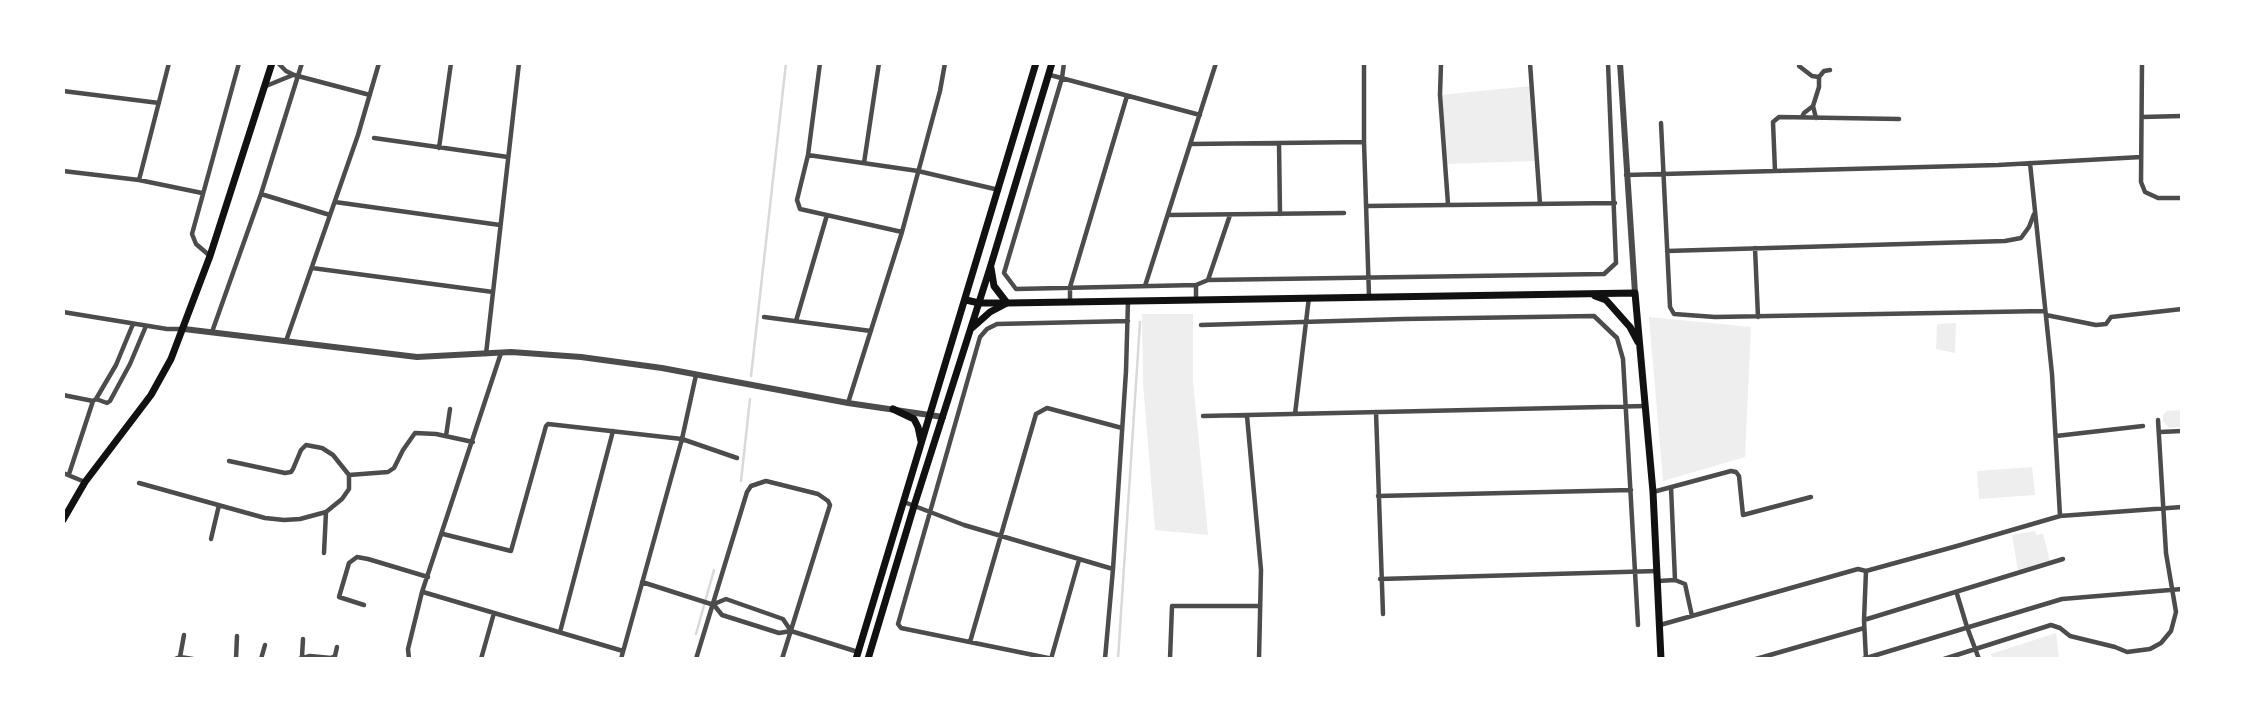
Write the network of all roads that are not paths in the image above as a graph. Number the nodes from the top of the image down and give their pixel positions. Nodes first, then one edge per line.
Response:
1 (169, 63) edge
2 (239, 63) edge
3 (272, 63) edge
4 (278, 63) edge
5 (302, 63) edge
6 (379, 63) edge
7 (451, 63) edge
8 (519, 63) edge
9 (820, 63) edge
10 (879, 63) edge
11 (945, 63) edge
12 (1037, 63) edge
13 (1052, 63) edge
14 (1064, 63) edge
15 (1216, 63) edge
16 (1364, 63) edge
17 (1441, 63) edge
18 (1530, 63) edge
19 (1608, 63) edge
20 (1620, 63) edge
21 (2142, 63) edge
22 (1799, 66) dead end
23 (1830, 70) dead end
24 (296, 75) junction
25 (1050, 75) junction
26 (1819, 77) junction
27 (1062, 78) junction
28 (265, 87) junction
29 (63, 91) edge
30 (370, 95) junction
31 (1127, 96) junction
32 (159, 103) junction
33 (1813, 106) junction
34 (1200, 115) junction
35 (2182, 116) edge
36 (1802, 117) junction
37 (2142, 117) junction
38 (1816, 118) junction
39 (1899, 119) dead end
40 (1661, 123) dead end
41 (374, 138) dead end
42 (1364, 142) junction
43 (1279, 143) junction
44 (1190, 144) junction
45 (439, 148) junction
46 (808, 155) junction
47 (508, 157) junction
48 (2141, 157) junction
49 (864, 163) junction
50 (2030, 163) junction
51 (63, 171) edge
52 (1775, 171) junction
53 (918, 172) junction
54 (1663, 174) junction
55 (1626, 175) junction
56 (139, 180) junction
57 (999, 190) junction
58 (202, 193) junction
59 (261, 194) junction
60 (2182, 198) edge
61 (335, 202) junction
62 (1615, 203) junction
63 (1448, 204) junction
64 (1540, 204) junction
65 (1366, 206) junction
66 (1344, 213) dead end
67 (1280, 214) junction
68 (2034, 214) junction
69 (330, 215) junction
70 (827, 215) junction
71 (1168, 215) junction
72 (1230, 215) junction
73 (500, 225) junction
74 (902, 232) junction
75 (1755, 248) junction
76 (1667, 251) junction
77 (210, 256) junction
78 (312, 268) junction
79 (990, 268) junction
80 (1367, 278) junction
81 (1208, 280) junction
82 (1196, 285) junction
83 (1144, 286) junction
84 (1070, 287) junction
85 (493, 292) junction
86 (1635, 293) junction
87 (1588, 294) junction
88 (1368, 296) junction
89 (1309, 297) junction
90 (966, 300) junction
91 (1196, 300) junction
92 (1128, 301) junction
93 (1070, 302) junction
94 (979, 303) junction
95 (1007, 303) junction
96 (2182, 309) edge
97 (63, 312) edge
98 (2045, 313) junction
99 (764, 317) dead end
100 (1758, 317) junction
101 (796, 321) junction
102 (1128, 321) junction
103 (1306, 322) junction
104 (133, 324) junction
105 (1201, 325) dead end
106 (146, 326) junction
107 (184, 329) junction
108 (871, 331) junction
109 (970, 331) junction
110 (212, 332) junction
111 (286, 341) junction
112 (1640, 346) junction
113 (501, 353) junction
114 (486, 354) junction
115 (696, 375) junction
116 (63, 395) edge
117 (95, 400) junction
118 (848, 403) junction
119 (1627, 406) junction
120 (1646, 406) junction
121 (450, 409) dead end
122 (893, 409) junction
123 (1376, 412) junction
124 (932, 414) junction
125 (1295, 414) junction
126 (1247, 415) junction
127 (1203, 416) dead end
128 (943, 417) junction
129 (2158, 420) dead end
130 (2143, 426) dead end
131 (1122, 428) junction
132 (613, 431) junction
133 (2182, 431) edge
134 (2160, 432) junction
135 (446, 436) junction
136 (2056, 436) junction
137 (682, 439) junction
138 (473, 442) junction
139 (921, 449) junction
140 (737, 458) dead end
141 (229, 461) dead end
142 (66, 473) edge
143 (349, 475) junction
144 (85, 482) junction
145 (139, 483) dead end
146 (1671, 487) junction
147 (1630, 490) junction
148 (1653, 492) junction
149 (1378, 496) junction
150 (1811, 497) dead end
151 (904, 502) junction
152 (219, 505) junction
153 (914, 506) junction
154 (2164, 507) junction
155 (2182, 507) edge
156 (326, 512) junction
157 (929, 513) junction
158 (2060, 516) junction
159 (63, 520) edge
160 (443, 534) junction
161 (999, 535) junction
162 (211, 539) dead end
163 (324, 553) dead end
164 (2063, 559) dead end
165 (1079, 560) junction
166 (1113, 569) junction
167 (1657, 571) junction
168 (1866, 571) junction
169 (1636, 572) junction
170 (428, 577) junction
171 (1380, 579) junction
172 (1675, 580) junction
173 (1657, 581) junction
174 (642, 582) junction
175 (2172, 589) junction
176 (2182, 589) edge
177 (422, 592) junction
178 (1957, 593) junction
179 (708, 603) junction
180 (364, 605) dead end
181 (1259, 606) junction
182 (494, 613) junction
183 (1383, 614) dead end
184 (1692, 617) junction
185 (1864, 621) junction
186 (1638, 625) dead end
187 (1659, 626) junction
188 (1966, 627) junction
189 (1864, 628) junction
190 (791, 631) junction
191 (560, 632) junction
192 (184, 635) dead end
193 (237, 636) dead end
194 (303, 639) dead end
195 (970, 642) junction
196 (265, 645) dead end
197 (337, 647) dead end
198 (1974, 650) junction
199 (623, 651) junction
200 (857, 656) edge
201 (177, 658) edge
202 (300, 658) edge
203 (193, 659) edge
204 (236, 659) edge
205 (261, 659) edge
206 (409, 659) edge
207 (481, 659) edge
208 (621, 659) edge
209 (696, 659) edge
210 (782, 659) edge
211 (868, 659) edge
212 (1052, 659) edge
213 (1105, 659) edge
214 (1170, 659) edge
215 (1259, 659) edge
216 (1661, 659) edge
217 (1756, 659) edge
218 (1865, 659) edge
219 (1944, 659) edge
220 (1979, 659) edge

1 - 32 street
2 - 58 street
3 - 28 main road
4 - 24 street
5 - 24 street
6 - 30 street
7 - 45 street
8 - 47 street
9 - 46 street
10 - 49 street
11 - 53 street
12 - 57 main road
13 - 25 main road
14 - 27 street
15 - 34 street
16 - 42 street
17 - 63 street
18 - 64 street
19 - 62 street
20 - 55 street
21 - 37 street
22 - 26 street
23 - 26 street
24 - 28 street
24 - 30 street
24 - 59 street
25 - 27 street
25 - 79 main road
26 - 33 street
27 - 31 street
27 - 84 street
28 - 77 main road
29 - 32 street
30 - 61 street
31 - 34 street
31 - 84 street
32 - 56 street
33 - 36 street
33 - 38 street
34 - 44 street
35 - 37 street
36 - 38 street
36 - 52 street
37 - 48 street
38 - 39 street
40 - 54 street
41 - 45 street
42 - 43 street
42 - 65 street
43 - 44 street
43 - 67 street
44 - 71 street
45 - 47 street
46 - 49 street
46 - 70 street
47 - 73 street
48 - 50 street
48 - 60 street
49 - 53 street
50 - 52 street
50 - 68 street
51 - 56 street
52 - 54 street
53 - 57 street
53 - 74 street
54 - 55 street
54 - 76 street
55 - 86 street
56 - 58 street
57 - 90 main road
58 - 77 street
59 - 69 street
59 - 110 street
61 - 69 street
61 - 73 street
62 - 64 street
62 - 80 street
63 - 64 street
63 - 65 street
65 - 80 street
66 - 67 street
67 - 72 street
68 - 75 street
68 - 98 street
69 - 78 street
70 - 74 street
70 - 101 street
71 - 72 street
71 - 83 street
72 - 81 street
73 - 85 street
74 - 108 street
75 - 76 street
75 - 100 street
76 - 100 street
77 - 107 main road
78 - 85 street
78 - 111 street
79 - 94 main road
79 - 95 main road
80 - 81 street
80 - 88 street
81 - 82 street
82 - 83 street
82 - 91 street
83 - 84 street
84 - 93 street
85 - 114 street
86 - 87 main road
86 - 112 main road
87 - 88 main road
87 - 112 main road
88 - 89 main road
89 - 91 main road
89 - 103 street
90 - 94 main road
90 - 124 main road
91 - 92 main road
92 - 93 main road
92 - 102 street
93 - 95 main road
94 - 95 main road
94 - 109 main road
95 - 109 main road
96 - 98 street
97 - 104 street
98 - 100 street
98 - 136 street
99 - 101 street
101 - 108 street
102 - 131 street
102 - 157 street
103 - 105 street
103 - 119 street
103 - 125 street
104 - 106 street
104 - 117 street
106 - 107 street
106 - 117 street
107 - 110 street
107 - 144 main road
108 - 118 street
109 - 128 main road
110 - 111 street
111 - 114 street
112 - 120 main road
113 - 114 street
113 - 115 street
113 - 138 street
115 - 118 street
115 - 137 street
116 - 117 street
117 - 142 street
118 - 122 street
119 - 120 street
119 - 123 street
119 - 147 street
120 - 148 main road
121 - 135 street
122 - 124 street
122 - 139 main road
123 - 125 street
123 - 149 street
124 - 128 street
124 - 139 main road
125 - 126 street
126 - 127 street
126 - 181 street
128 - 153 main road
129 - 134 street
130 - 136 street
131 - 161 street
131 - 166 street
132 - 137 street
132 - 160 street
132 - 191 street
133 - 134 street
134 - 154 street
135 - 138 street
135 - 143 street
136 - 158 street
137 - 140 street
137 - 174 street
138 - 160 street
139 - 151 main road
141 - 143 street
142 - 144 street
143 - 156 street
144 - 159 main road
145 - 152 street
146 - 148 street
146 - 150 street
146 - 172 street
147 - 149 street
147 - 169 street
148 - 167 main road
149 - 171 street
151 - 153 street
151 - 200 main road
152 - 156 street
152 - 162 street
153 - 157 street
153 - 211 main road
154 - 155 street
154 - 158 street
154 - 175 street
156 - 163 street
157 - 161 street
157 - 195 street
158 - 168 street
160 - 170 street
161 - 165 street
161 - 195 street
164 - 178 street
165 - 166 street
165 - 212 street
166 - 213 street
167 - 169 street
167 - 173 main road
168 - 184 street
168 - 185 street
169 - 171 street
169 - 186 street
170 - 177 street
170 - 180 street
171 - 183 street
172 - 173 street
172 - 184 street
173 - 187 main road
174 - 179 street
174 - 199 street
175 - 176 street
175 - 188 street
175 - 198 street
177 - 182 street
177 - 206 street
178 - 185 street
178 - 188 street
179 - 190 street
179 - 190 street
179 - 190 street
179 - 209 street
181 - 214 street
181 - 215 street
182 - 191 street
182 - 207 street
184 - 187 street
185 - 189 street
187 - 216 main road
188 - 198 street
188 - 218 street
189 - 217 street
189 - 218 street
190 - 200 street
190 - 210 street
191 - 199 street
192 - 201 street
193 - 204 street
194 - 202 street
195 - 212 street
196 - 205 street
197 - 202 street
198 - 219 street
198 - 220 street
199 - 208 street
201 - 203 street

